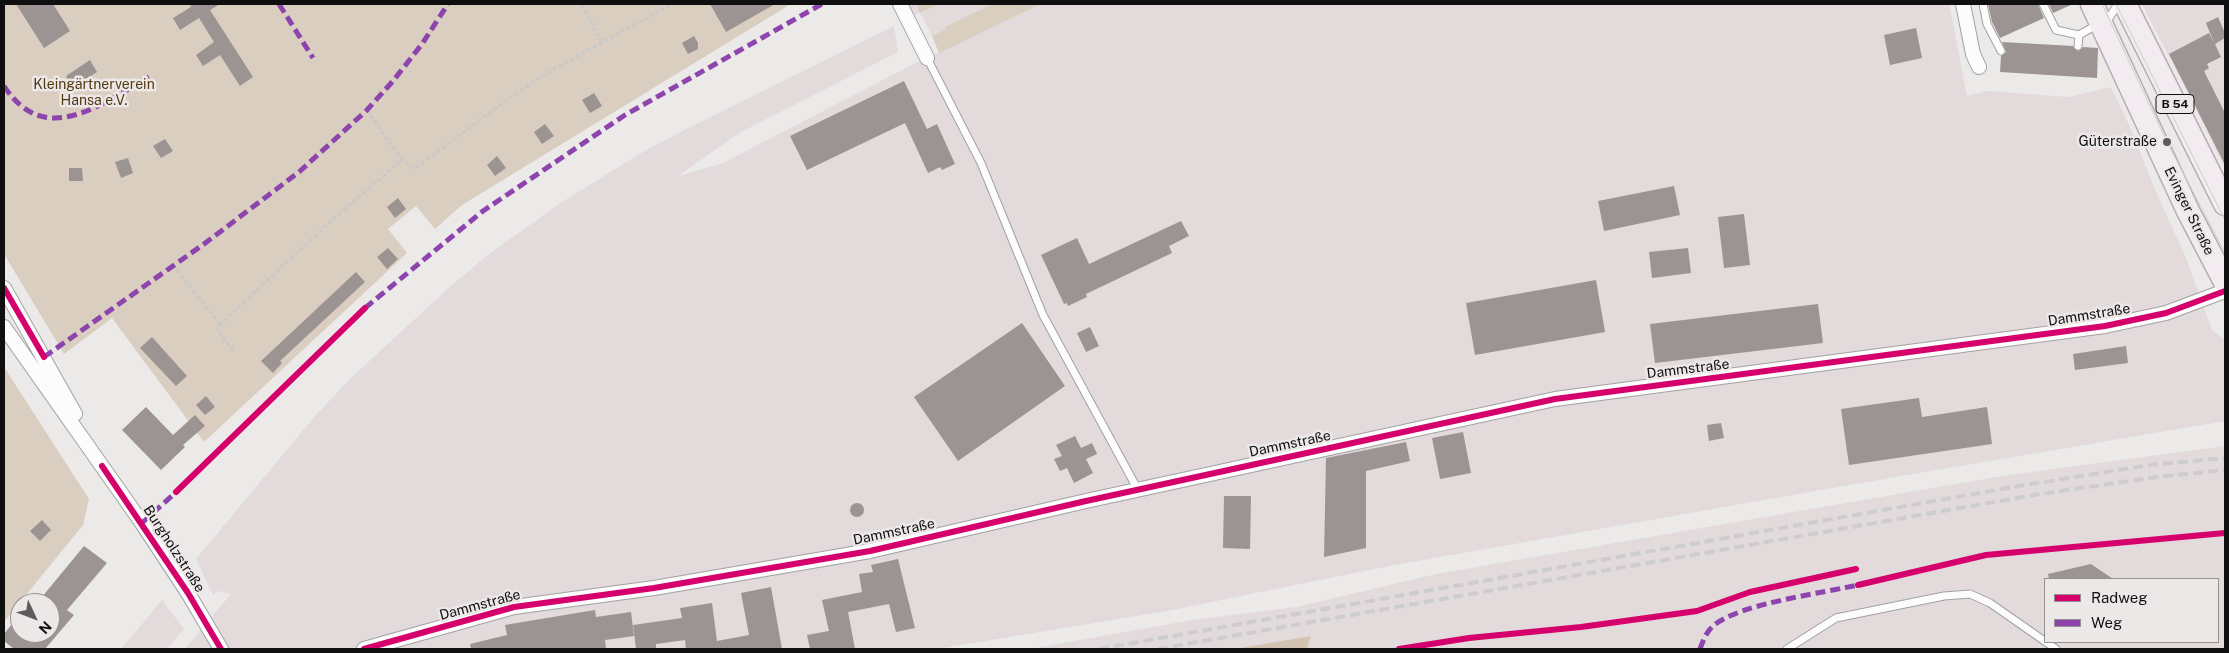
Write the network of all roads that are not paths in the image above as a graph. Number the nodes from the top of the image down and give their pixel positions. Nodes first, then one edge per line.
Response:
1 (900, 4) edge
2 (1963, 4) edge
3 (1983, 4) edge
4 (2043, 4) edge
5 (2118, 4) edge
6 (2125, 4) edge
7 (2096, 13) edge
8 (2079, 35) junction
9 (2078, 46) dead end
10 (2001, 51) dead end
11 (927, 58) joint
12 (1979, 67) dead end
13 (2225, 204) edge
14 (2225, 282) edge
15 (4, 288) edge
16 (2225, 292) edge
17 (4, 327) edge
18 (44, 357) junction
19 (31, 366) junction
20 (102, 466) junction
21 (1138, 490) junction
22 (2044, 641) edge
23 (221, 649) edge
24 (364, 649) edge
25 (1787, 649) edge

1 - 11 street
2 - 12 street
3 - 10 lane
4 - 8 lane
5 - 7 lane
6 - 13 main road, B 54
7 - 8 lane
7 - 14 main road, Evinger Straße / B 54
8 - 9 lane
11 - 21 lane
15 - 18 street, Burgholzstraße
16 - 21 street, Dammstraße
17 - 19 street, Burgholzstraße
18 - 19 street
18 - 20 street, Burgholzstraße
19 - 20 street, Burgholzstraße
20 - 23 street, Burgholzstraße
21 - 24 street, Dammstraße
22 - 25 lane

